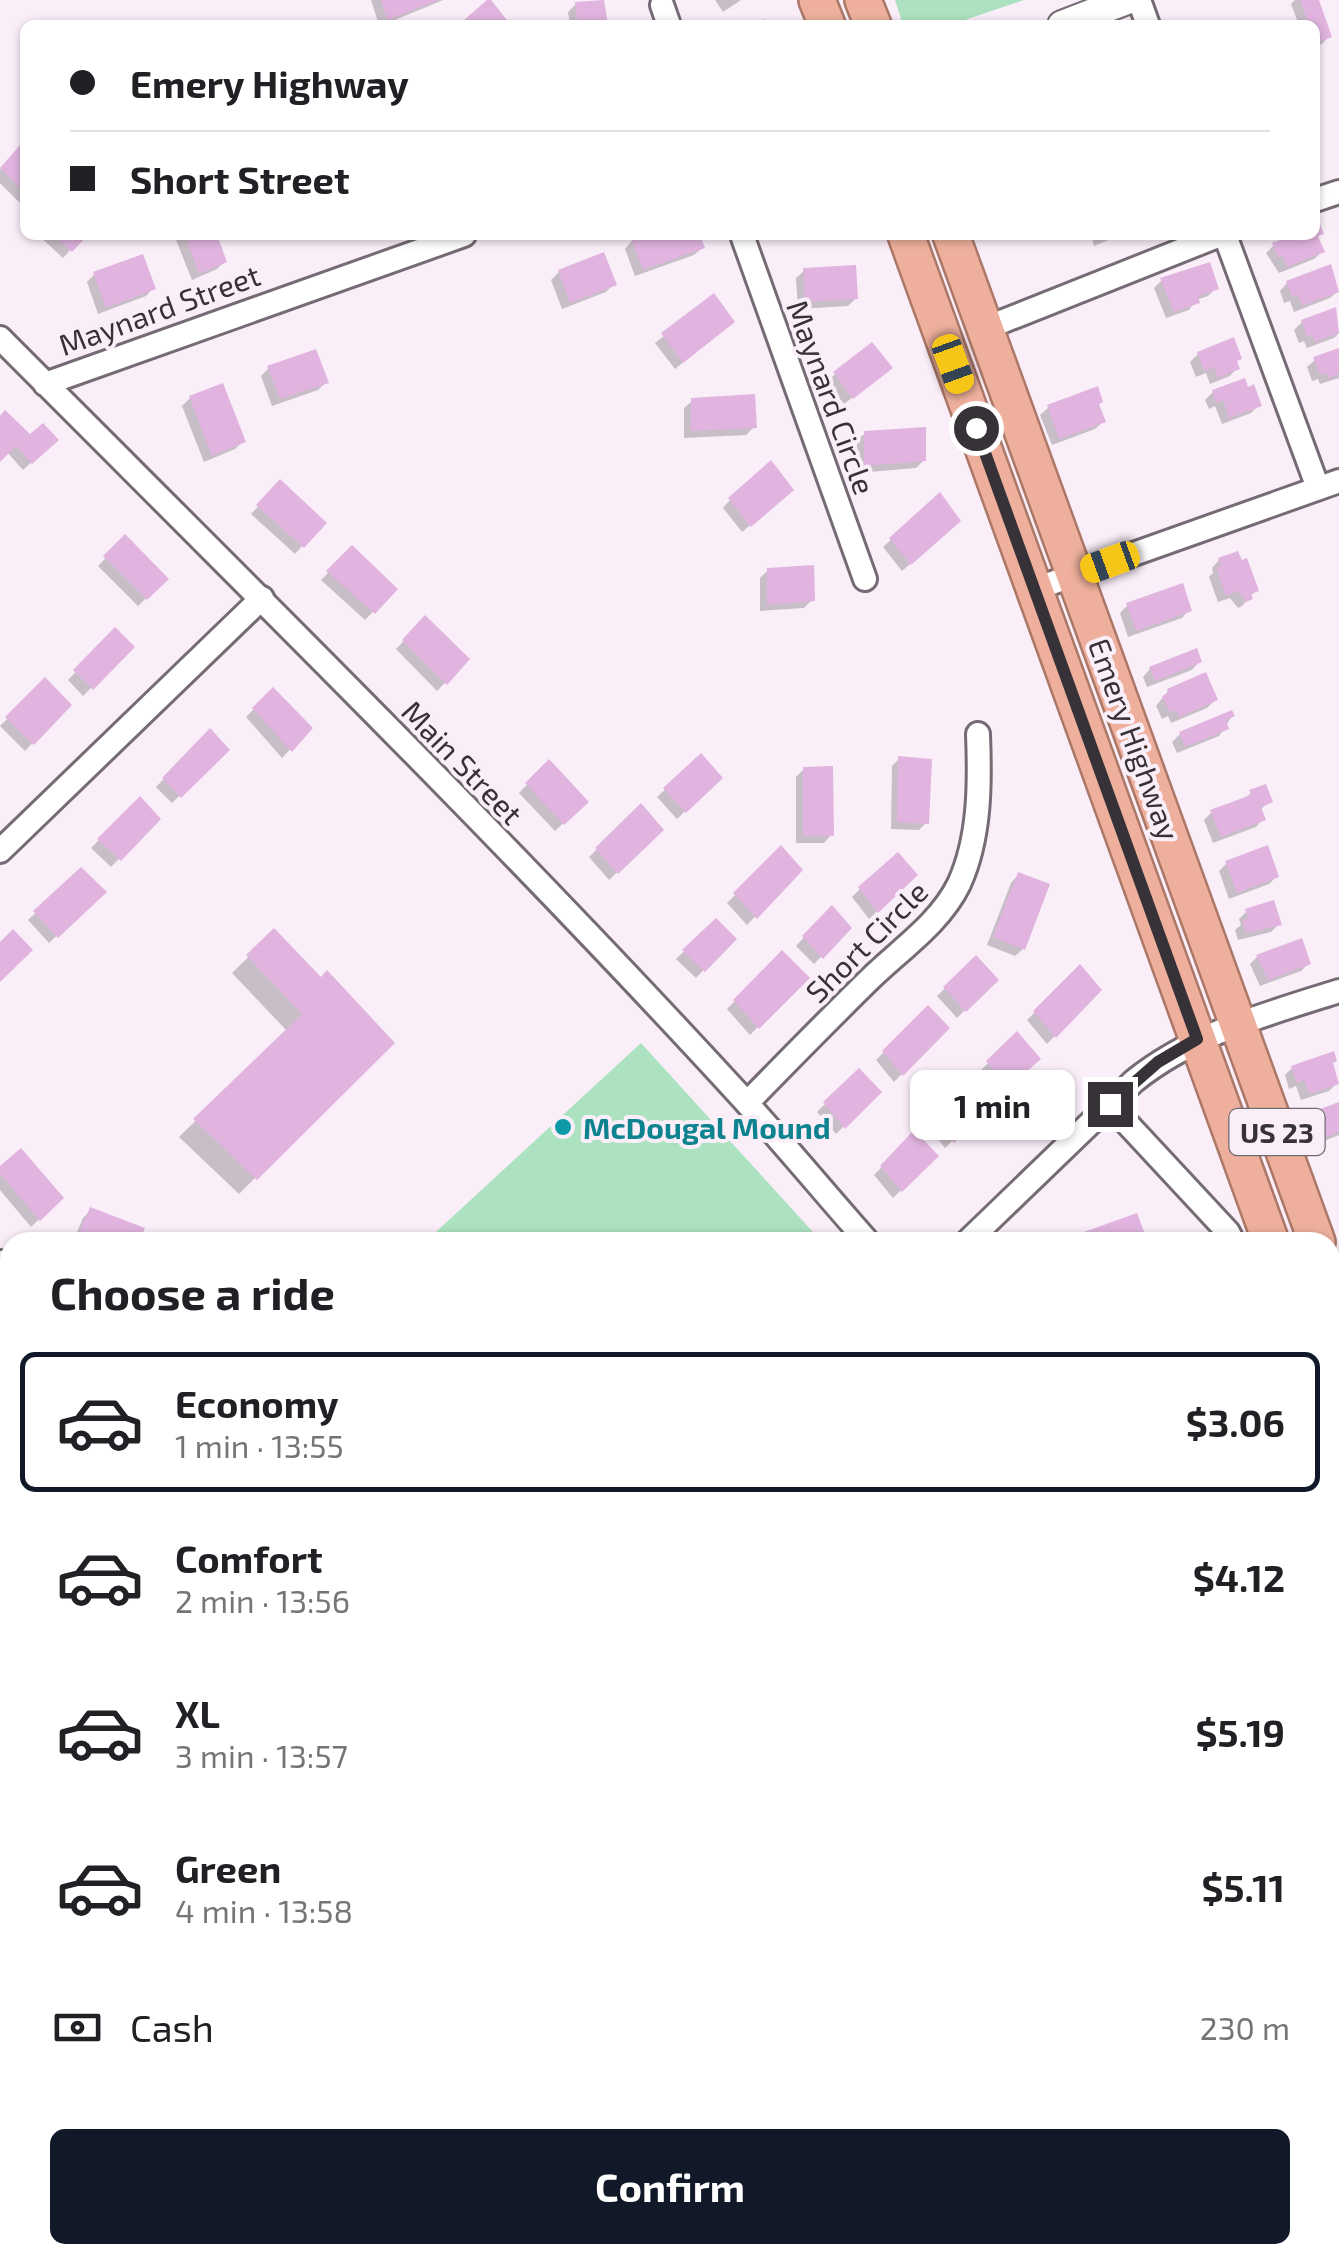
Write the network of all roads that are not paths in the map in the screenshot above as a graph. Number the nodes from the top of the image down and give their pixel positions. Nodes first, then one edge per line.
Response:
1 (1127, 0) edge
2 (1075, 20) edge
3 (450, 240) edge
4 (744, 240) edge
5 (908, 240) edge
6 (953, 240) edge
7 (1209, 240) edge
8 (1224, 240) edge
9 (986, 328) junction
10 (3, 347) edge
11 (45, 384) junction
12 (1328, 484) edge
13 (1075, 574) junction
14 (865, 579) dead end
15 (1036, 589) junction
16 (262, 598) junction
17 (978, 734) dead end
18 (0, 850) edge
19 (1339, 991) edge
20 (1238, 1024) junction
21 (1197, 1039) junction
22 (747, 1103) junction
23 (1110, 1104) junction
24 (859, 1232) edge
25 (977, 1232) edge
26 (1228, 1232) edge
27 (1267, 1232) edge
28 (1313, 1232) edge

1 - 2 street
3 - 11 street, Maynard Street
4 - 14 street, Maynard Circle
5 - 15 highway, Emery Highway / US 23
6 - 9 highway, Emery Highway / US 23
7 - 9 street
8 - 12 street
9 - 13 highway, Emery Highway / US 23
10 - 11 street, Main Street
11 - 16 street, Main Street
12 - 13 street
13 - 15 street
13 - 20 highway, Emery Highway / US 23
15 - 21 highway, Emery Highway / US 23
16 - 18 street
16 - 22 street, Main Street
17 - 22 street, Short Circle
19 - 20 street
20 - 21 street
20 - 28 highway, Emery Highway / US 23
21 - 23 street
21 - 27 highway, Emery Highway / US 23
22 - 24 street, Main Street
23 - 25 street
23 - 26 street

